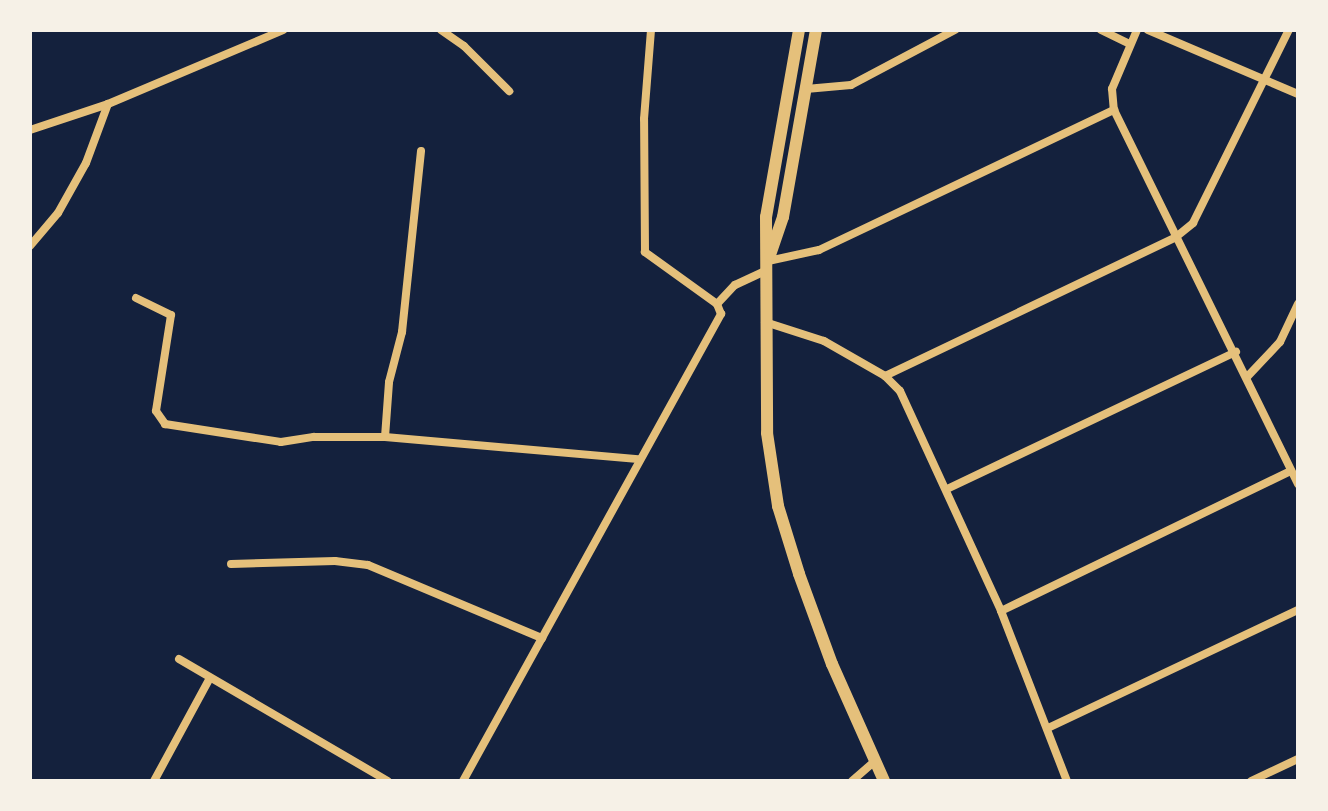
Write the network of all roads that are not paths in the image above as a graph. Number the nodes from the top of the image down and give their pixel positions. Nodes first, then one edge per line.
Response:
1 (283, 30) edge
2 (441, 30) edge
3 (651, 30) edge
4 (799, 30) edge
5 (816, 30) edge
6 (955, 30) edge
7 (1101, 30) edge
8 (1137, 30) edge
9 (1148, 30) edge
10 (1289, 30) edge
11 (1130, 44) junction
12 (1266, 78) junction
13 (806, 89) junction
14 (509, 91) dead end
15 (1298, 94) edge
16 (108, 104) junction
17 (1114, 110) junction
18 (30, 130) edge
19 (421, 151) dead end
20 (1176, 237) junction
21 (30, 246) edge
22 (768, 266) junction
23 (136, 298) dead end
24 (717, 304) junction
25 (1298, 304) edge
26 (765, 322) junction
27 (1236, 352) junction
28 (885, 376) junction
29 (1247, 377) junction
30 (385, 437) junction
31 (638, 459) junction
32 (1291, 471) junction
33 (1298, 484) edge
34 (947, 489) junction
35 (231, 564) dead end
36 (1298, 610) edge
37 (1001, 611) junction
38 (542, 638) junction
39 (179, 659) dead end
40 (210, 678) junction
41 (1048, 728) junction
42 (1298, 759) edge
43 (875, 761) junction
44 (154, 781) edge
45 (388, 781) edge
46 (463, 781) edge
47 (852, 781) edge
48 (884, 781) edge
49 (1067, 781) edge
50 (1251, 781) edge

1 - 16 street
2 - 14 street
3 - 24 street
4 - 22 main road
5 - 13 main road
6 - 13 street
7 - 11 street
8 - 11 street
9 - 12 street
10 - 12 street
11 - 17 street
12 - 15 street
12 - 20 street
13 - 22 main road
16 - 18 street
16 - 21 street
17 - 20 street
17 - 22 street
19 - 30 street
20 - 27 street
20 - 28 street
22 - 24 street
22 - 26 main road
23 - 30 street
24 - 31 street
25 - 29 street
26 - 28 street
26 - 43 main road
27 - 29 street
27 - 34 street
28 - 34 street
29 - 32 street
30 - 31 street
31 - 38 street
32 - 33 street
32 - 37 street
34 - 37 street
35 - 38 street
36 - 41 street
37 - 41 street
38 - 46 street
39 - 40 street
40 - 44 street
40 - 45 street
41 - 49 street
42 - 50 street
43 - 47 street
43 - 48 main road

